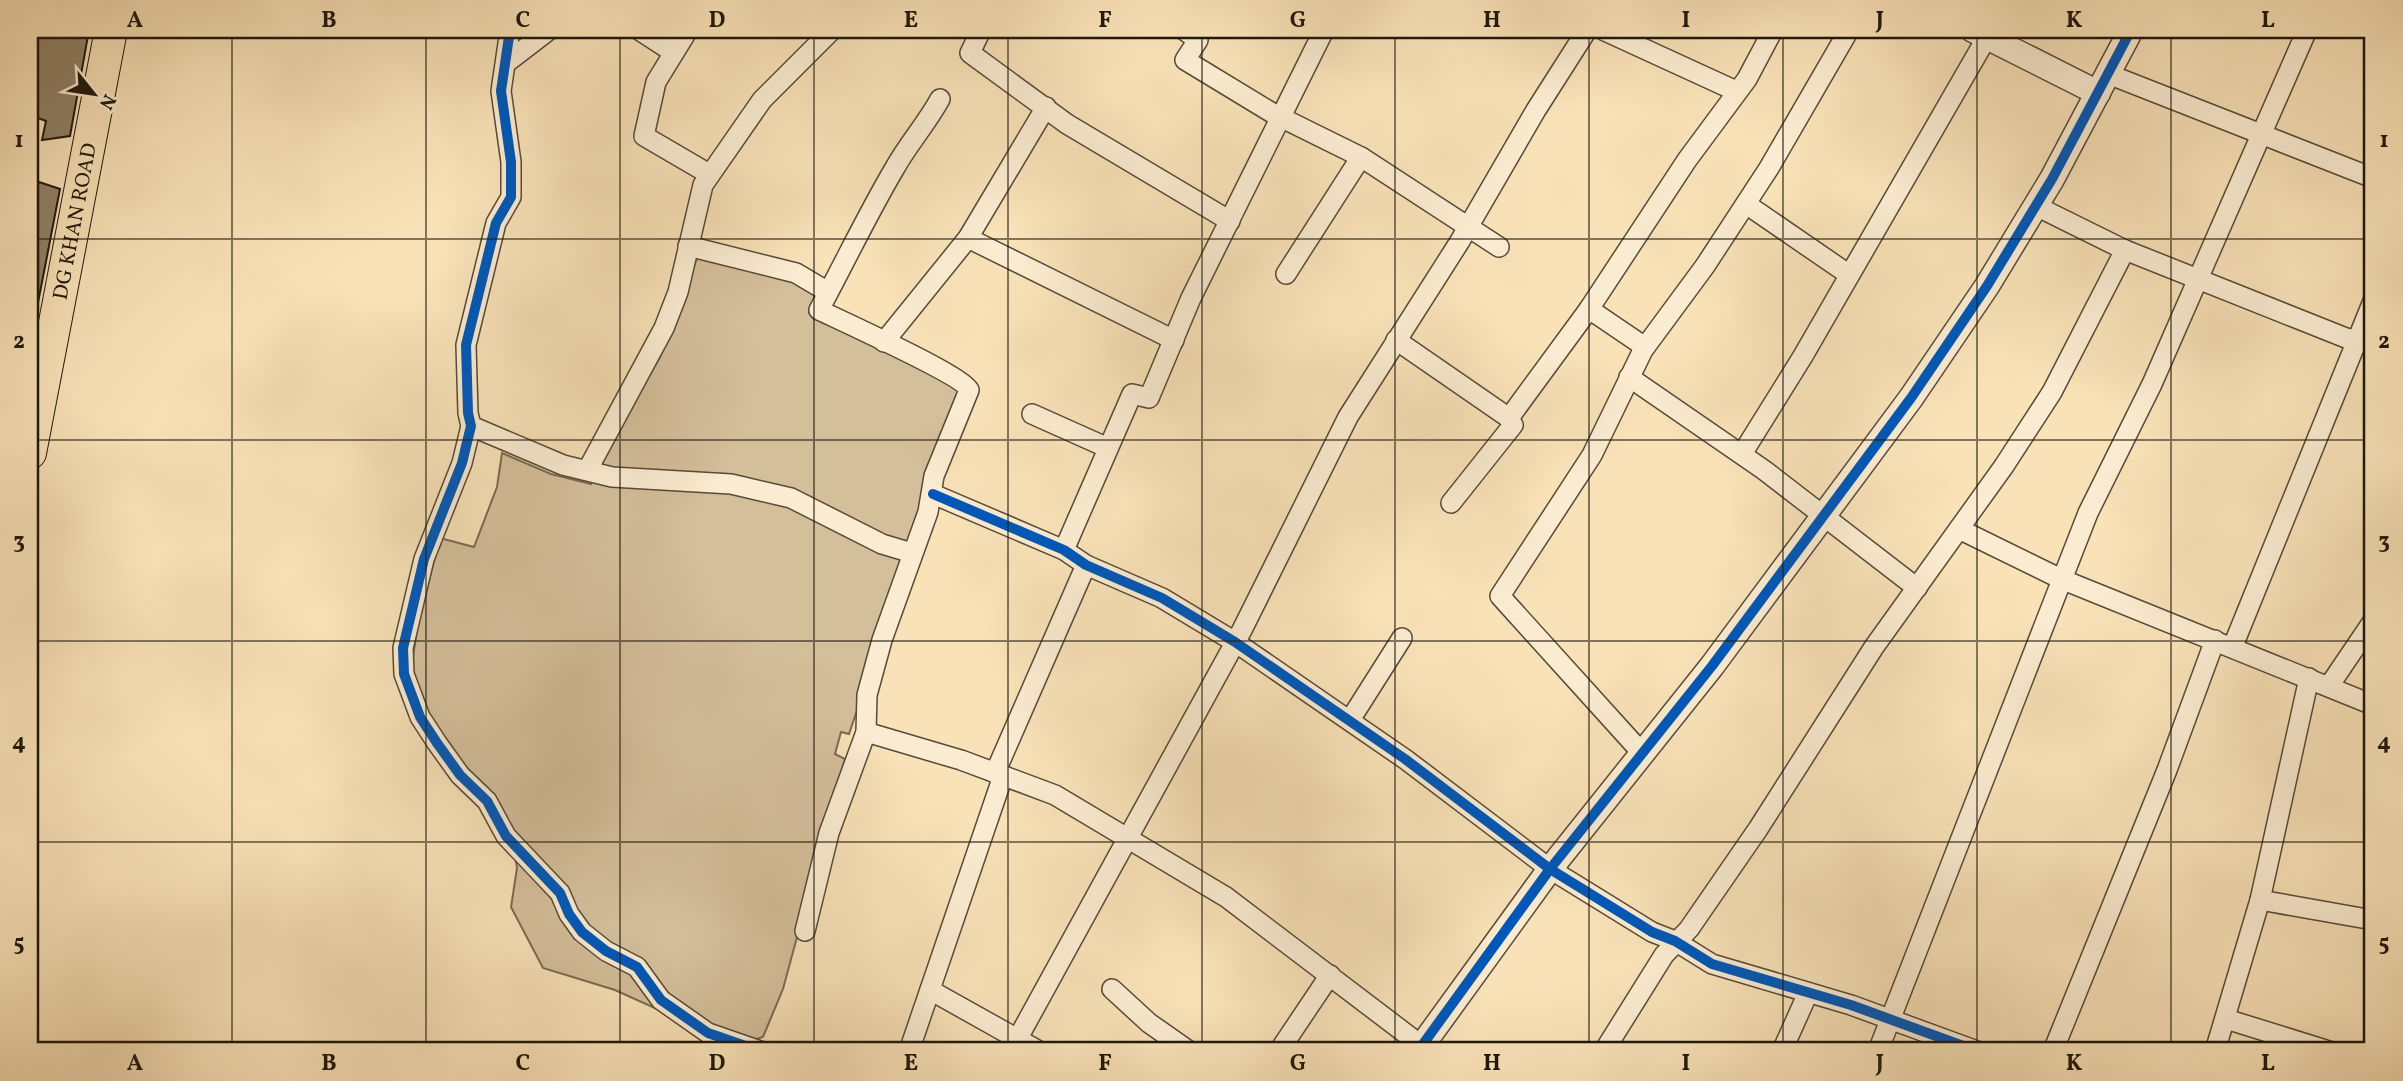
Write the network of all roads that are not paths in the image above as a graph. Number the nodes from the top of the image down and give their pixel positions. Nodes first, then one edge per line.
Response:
1 (111, 30) edge
2 (510, 30) edge
3 (549, 30) edge
4 (639, 30) edge
5 (688, 30) edge
6 (832, 30) edge
7 (981, 30) edge
8 (1184, 30) edge
9 (1324, 30) edge
10 (1587, 30) edge
11 (1603, 30) edge
12 (1773, 30) edge
13 (1849, 30) edge
14 (2131, 30) edge
15 (2307, 30) edge
16 (1981, 33) edge
17 (673, 52) junction
18 (506, 64) junction
19 (2103, 83) junction
20 (1736, 91) junction
21 (940, 99) dead end
22 (1046, 107) junction
23 (1280, 117) junction
24 (2263, 136) junction
25 (1362, 157) junction
26 (709, 174) junction
27 (2373, 178) edge
28 (1746, 204) junction
29 (2036, 206) junction
30 (1230, 221) junction
31 (1468, 227) junction
32 (968, 238) junction
33 (688, 246) junction
34 (1499, 247) dead end
35 (2125, 250) junction
36 (1286, 274) dead end
37 (1848, 274) junction
38 (2199, 280) junction
39 (828, 292) junction
40 (2373, 301) edge
41 (1589, 309) junction
42 (1174, 340) junction
43 (1396, 340) junction
44 (884, 342) junction
45 (2365, 343) edge
46 (1645, 347) junction
47 (1629, 377) junction
48 (1032, 414) dead end
49 (1510, 418) junction
50 (471, 426) junction
51 (1108, 448) junction
52 (30, 453) edge
53 (1742, 454) junction
54 (588, 469) junction
55 (933, 494) junction
56 (1451, 503) dead end
57 (1822, 517) junction
58 (1959, 529) junction
59 (1064, 550) junction
60 (912, 553) junction
61 (1086, 565) junction
62 (2061, 579) junction
63 (1917, 588) junction
64 (2373, 621) edge
65 (1402, 638) dead end
66 (1235, 642) junction
67 (2224, 643) junction
68 (2309, 678) junction
69 (2329, 686) junction
70 (2373, 705) edge
71 (1350, 720) junction
72 (866, 732) junction
73 (1642, 753) junction
74 (999, 774) junction
75 (1129, 839) junction
76 (1550, 869) junction
77 (2260, 900) junction
78 (2373, 920) edge
79 (805, 931) dead end
80 (1675, 941) junction
81 (1330, 975) junction
82 (1112, 989) dead end
83 (930, 990) junction
84 (1808, 993) junction
85 (1889, 1018) junction
86 (2225, 1019) junction
87 (1018, 1038) junction
88 (1420, 1049) edge
89 (760, 1051) edge
90 (909, 1051) edge
91 (1039, 1051) edge
92 (1189, 1051) edge
93 (1279, 1051) edge
94 (1604, 1051) edge
95 (1782, 1051) edge
96 (1878, 1051) edge
97 (1977, 1051) edge
98 (2053, 1051) edge
99 (2215, 1051) edge
100 (2329, 1051) edge

1 - 52 main road, DG KHAN ROAD
2 - 18 street
3 - 18 street
4 - 17 street
5 - 17 street
6 - 26 street
7 - 22 street
8 - 23 street
9 - 23 street
10 - 31 street
11 - 20 street
12 - 20 street
13 - 28 street
14 - 19 street
15 - 24 street
16 - 19 street
16 - 37 street
17 - 26 street
18 - 50 street
19 - 24 street
19 - 29 street
20 - 41 street
21 - 39 street
22 - 30 street
22 - 32 street
23 - 25 street
23 - 30 street
24 - 27 street
24 - 38 street
25 - 31 street
25 - 36 street
26 - 33 street
28 - 37 street
28 - 46 street
29 - 35 street
29 - 57 street
30 - 42 street
31 - 34 street
31 - 43 street
32 - 42 street
32 - 44 street
33 - 39 street
33 - 54 street
35 - 38 street
35 - 58 street
37 - 53 street
38 - 45 street
38 - 62 street
39 - 44 street
40 - 45 street
41 - 46 street
41 - 49 street
42 - 51 street
43 - 49 street
43 - 66 street
44 - 55 street
45 - 67 street
46 - 47 street
47 - 53 street
47 - 73 street
48 - 51 street
49 - 56 street
50 - 54 street
50 - 89 street
51 - 59 street
53 - 57 street
54 - 60 street
55 - 59 street
55 - 60 street
57 - 63 street
57 - 73 street
58 - 62 street
58 - 63 street
59 - 61 street
60 - 72 street
61 - 66 street
61 - 74 street
62 - 67 street
62 - 85 street
63 - 80 street
64 - 69 street
65 - 71 street
66 - 71 street
66 - 75 street
67 - 68 street
67 - 98 street
68 - 69 street
68 - 77 street
69 - 70 street
71 - 76 street
72 - 74 street
72 - 79 street
73 - 76 street
74 - 75 street
74 - 83 street
75 - 81 street
75 - 87 street
76 - 80 street
76 - 88 street
77 - 78 street
77 - 86 street
80 - 84 street
80 - 94 street
81 - 88 street
81 - 93 street
82 - 92 street
83 - 87 street
83 - 90 street
84 - 85 street
84 - 95 street
85 - 96 street
85 - 97 street
86 - 99 street
86 - 100 street
87 - 91 street

